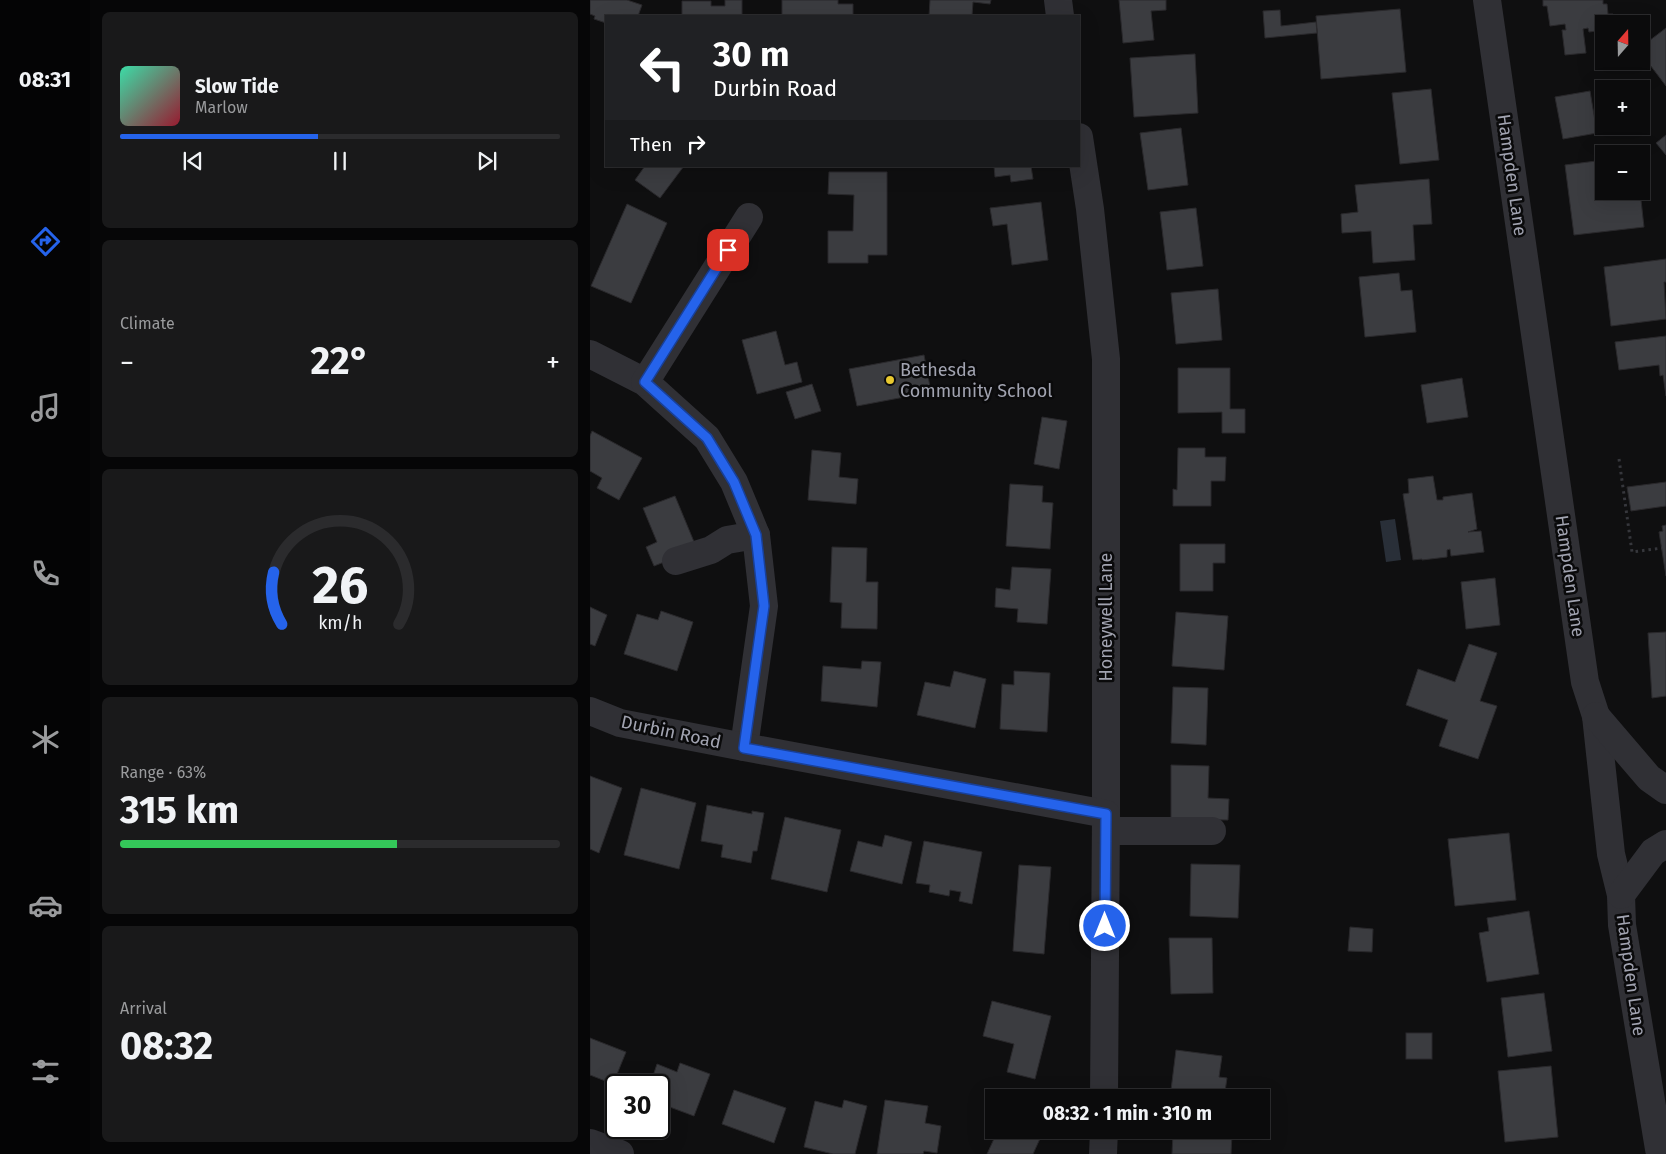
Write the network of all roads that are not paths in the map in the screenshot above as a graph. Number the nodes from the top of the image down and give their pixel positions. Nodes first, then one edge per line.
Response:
1 (1058, 0) edge
2 (1487, 0) edge
3 (1060, 15) edge
4 (1080, 144) edge
5 (749, 217) dead end
6 (590, 354) edge
7 (645, 382) junction
8 (756, 535) junction
9 (676, 561) dead end
10 (590, 711) edge
11 (1596, 716) junction
12 (744, 748) junction
13 (1666, 790) edge
14 (1106, 822) junction
15 (1212, 831) dead end
16 (1666, 844) edge
17 (1621, 895) junction
18 (1104, 1089) edge
19 (1104, 1139) edge
20 (590, 1143) edge
21 (1659, 1149) dead end
22 (620, 1154) edge
23 (1103, 1154) edge

1 - 3 street
2 - 11 street, Hampden Lane
4 - 14 street, Honeywell Lane
5 - 7 street
6 - 7 street
7 - 8 street
8 - 9 street
8 - 12 street
10 - 12 street, Durbin Road
11 - 13 street
11 - 17 street, Hampden Lane
12 - 14 street, Durbin Road
14 - 15 street, Durbin Road
14 - 18 street, Honeywell Lane
16 - 17 street
17 - 21 street, Hampden Lane
19 - 23 street
20 - 22 street

